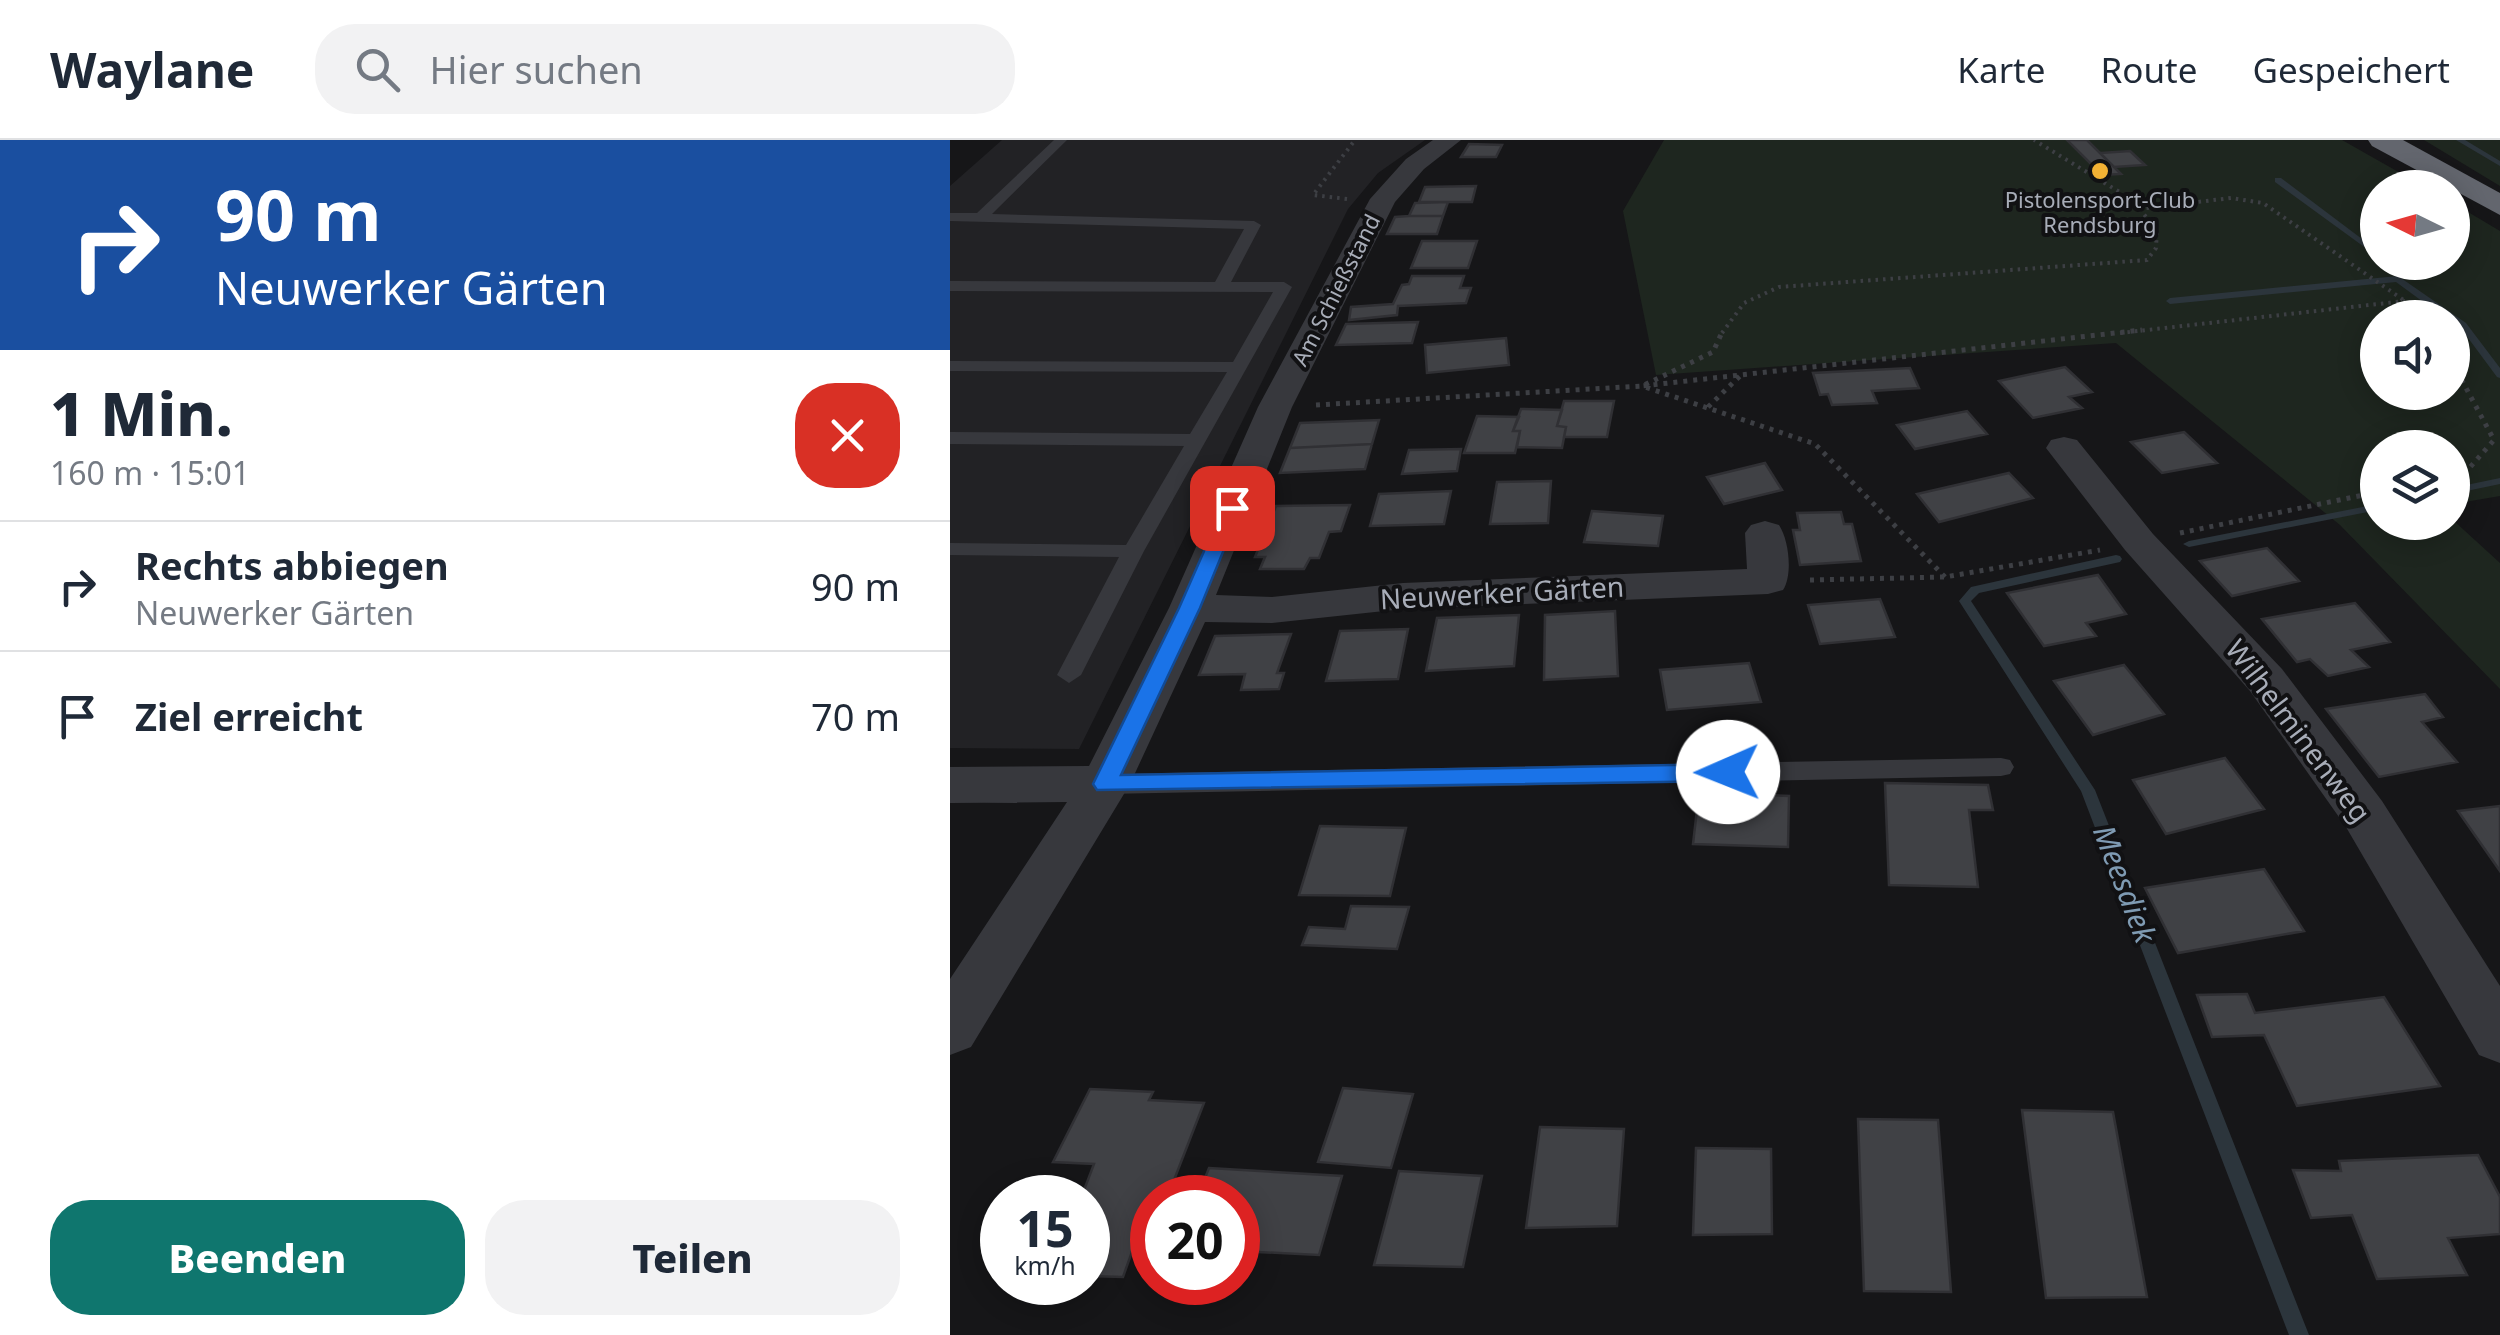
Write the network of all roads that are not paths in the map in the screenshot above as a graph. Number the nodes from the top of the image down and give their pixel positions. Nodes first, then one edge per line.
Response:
1 (1061, 140) edge
2 (1449, 140) edge
3 (2382, 140) edge
4 (2415, 140) edge
5 (2494, 202) edge
6 (981, 216) junction
7 (950, 217) edge
8 (950, 286) edge
9 (1220, 286) junction
10 (950, 366) edge
11 (1235, 367) junction
12 (950, 438) edge
13 (1195, 440) junction
14 (2064, 448) dead end
15 (1765, 534) dead end
16 (950, 549) edge
17 (1133, 551) junction
18 (1190, 608) junction
19 (1069, 675) dead end
20 (2001, 767) dead end
21 (950, 784) edge
22 (1105, 784) junction
23 (950, 1029) edge
24 (2500, 1037) edge

1 - 6 lane
2 - 18 street, Am Schießstand
3 - 5 highway
4 - 5 highway
6 - 7 lane
6 - 9 lane
8 - 9 lane
9 - 11 lane
10 - 11 lane
11 - 13 lane
12 - 13 lane
13 - 17 lane
14 - 24 street, Wilhelminenweg
15 - 18 street, Neuwerker Gärten
16 - 17 lane
17 - 19 lane
18 - 22 street
20 - 22 lane
21 - 22 street
22 - 23 street

